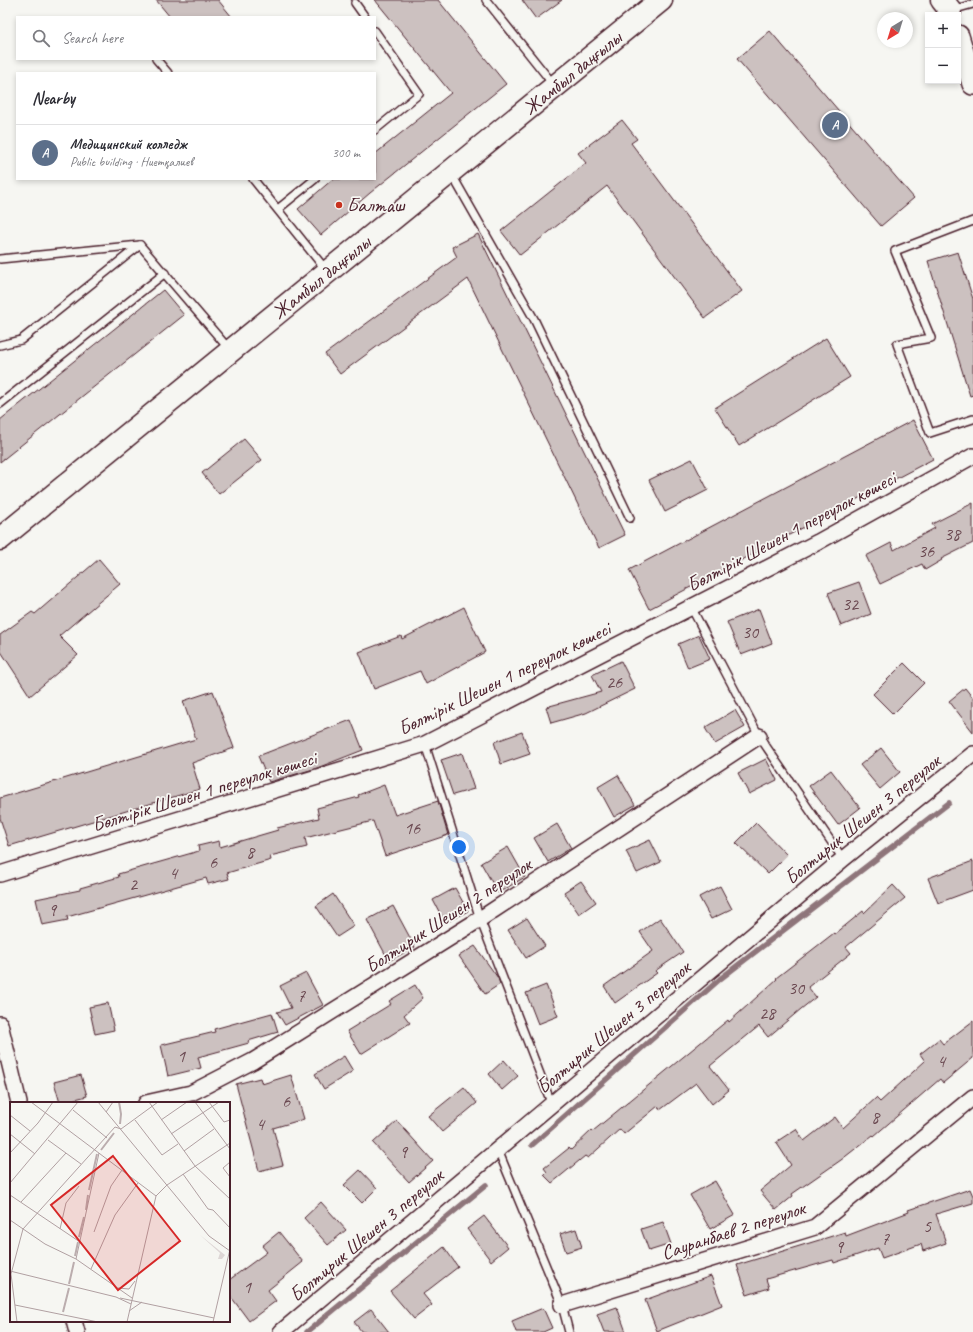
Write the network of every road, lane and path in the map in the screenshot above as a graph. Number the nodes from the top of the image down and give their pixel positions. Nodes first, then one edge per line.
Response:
1 (486, 0) edge
2 (661, 0) edge
3 (355, 3) dead end
4 (973, 4) edge
5 (947, 6) edge
6 (364, 16) edge
7 (376, 32) edge
8 (961, 46) edge
9 (157, 60) edge
10 (167, 72) edge
11 (973, 84) edge
12 (555, 86) junction
13 (376, 129) edge
14 (451, 173) junction
15 (254, 180) edge
16 (314, 180) edge
17 (278, 210) junction
18 (973, 221) edge
19 (140, 245) junction
20 (0, 259) edge
21 (328, 271) junction
22 (165, 273) junction
23 (0, 345) edge
24 (231, 351) junction
25 (0, 404) edge
26 (973, 419) edge
27 (973, 456) edge
28 (630, 518) dead end
29 (0, 539) edge
30 (691, 607) junction
31 (759, 736) junction
32 (425, 744) junction
33 (973, 754) edge
34 (843, 859) junction
35 (0, 874) edge
36 (480, 919) junction
37 (0, 1024) edge
38 (973, 1097) edge
39 (19, 1102) edge
40 (150, 1102) edge
41 (552, 1105) junction
42 (498, 1150) junction
43 (562, 1305) junction
44 (74, 1322) edge
45 (77, 1332) edge
46 (282, 1332) edge
47 (569, 1332) edge

1 - 12 lane
2 - 12 main road, Жамбыл даңғылы
3 - 6 lane
4 - 5 lane
7 - 13 lane
8 - 11 street
9 - 10 lane
12 - 14 main road, Жамбыл даңғылы
14 - 21 main road, Жамбыл даңғылы
14 - 28 lane
15 - 17 lane
16 - 17 lane
17 - 21 lane
18 - 26 lane
19 - 20 lane
19 - 22 lane
19 - 23 lane
21 - 24 main road, Жамбыл даңғылы
22 - 24 lane
22 - 25 lane
24 - 29 main road, Жамбыл даңғылы
27 - 30 street, Бөлтірік Шешен 1 переулок көшесі
30 - 31 lane
30 - 32 street, Бөлтірік Шешен 1 переулок көшесі
31 - 34 lane
31 - 36 street, Болтирик Шешен 2 переулок
32 - 35 street, Бөлтірік Шешен 1 переулок көшесі
32 - 36 lane
33 - 34 street, Болтирик Шешен 3 переулок
34 - 41 street, Болтирик Шешен 3 переулок
36 - 40 street, Болтирик Шешен 2 переулок
36 - 41 lane
37 - 39 street
38 - 43 street, Сауранбаев 2 переулок
41 - 42 street, Болтирик Шешен 3 переулок
42 - 43 lane
42 - 46 street, Болтирик Шешен 3 переулок
43 - 47 lane
44 - 45 street

